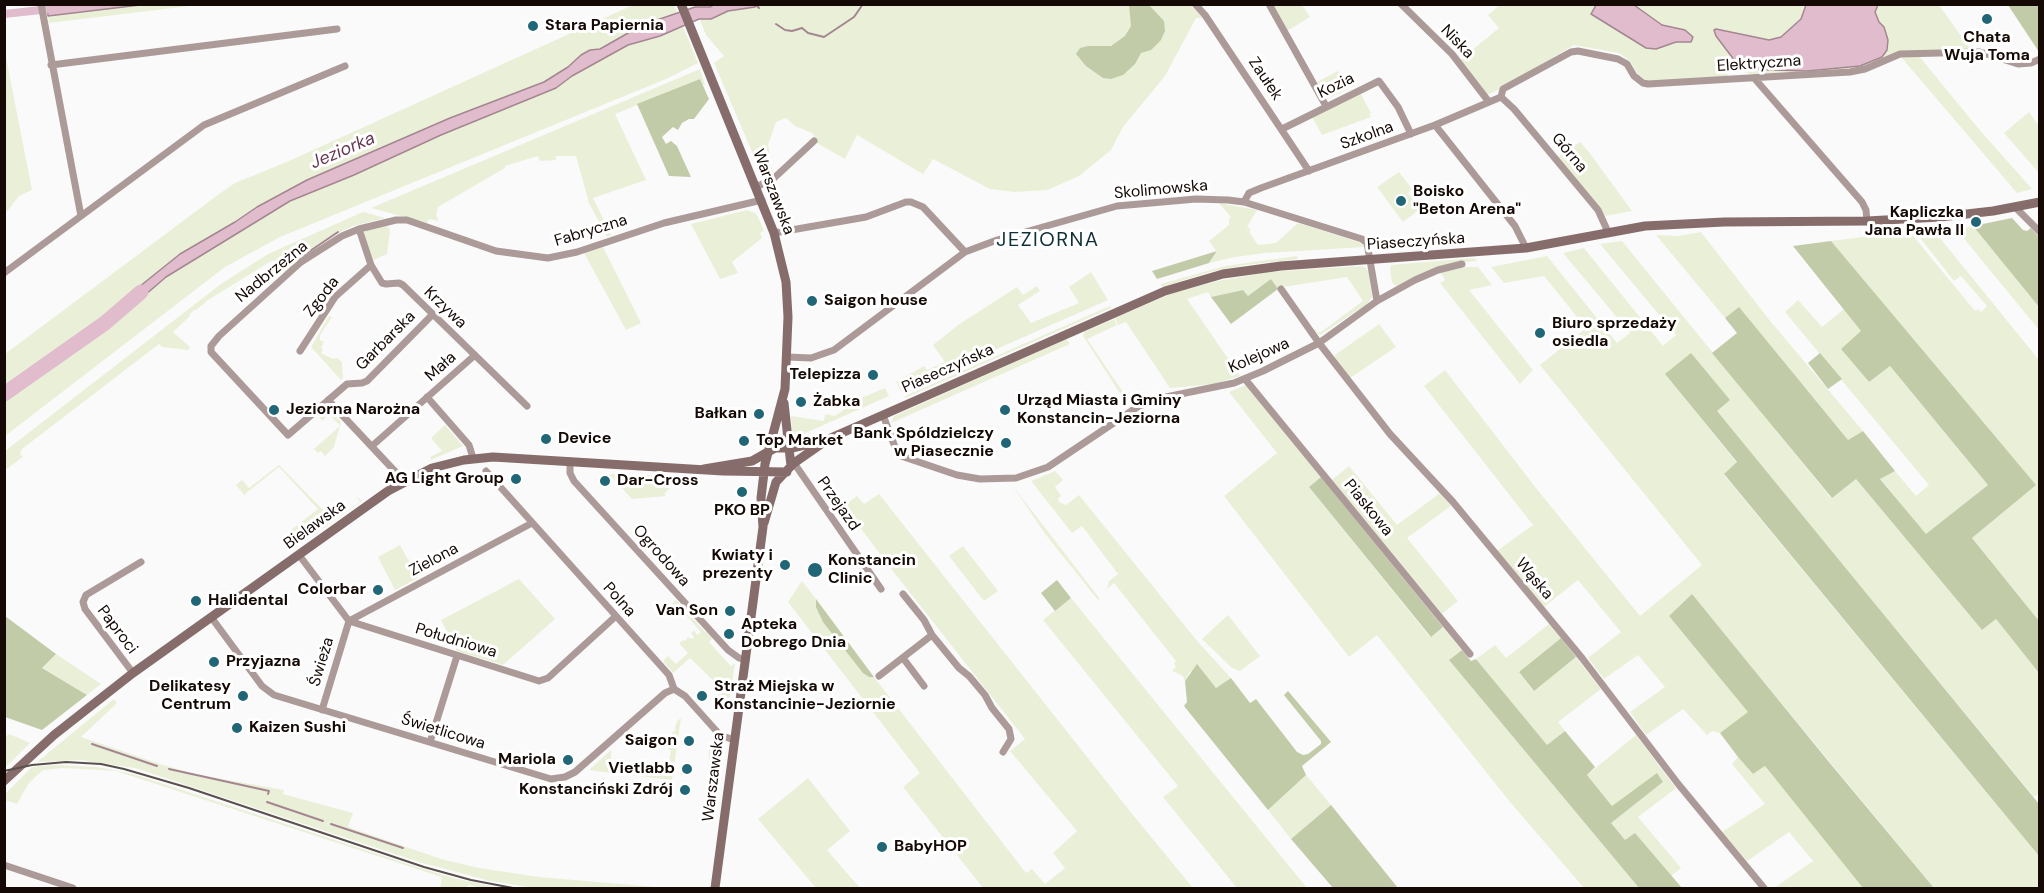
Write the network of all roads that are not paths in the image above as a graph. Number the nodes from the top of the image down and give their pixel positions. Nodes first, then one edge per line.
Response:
1 (41, 4) edge
2 (681, 4) edge
3 (1196, 4) edge
4 (1269, 4) edge
5 (1401, 4) edge
6 (337, 29) dead end
7 (2040, 59) edge
8 (51, 65) junction
9 (345, 66) dead end
10 (1755, 79) junction
11 (1501, 97) junction
12 (1489, 102) junction
13 (1326, 106) junction
14 (1435, 125) junction
15 (1282, 129) junction
16 (1411, 134) junction
17 (814, 141) dead end
18 (1309, 171) junction
19 (756, 187) junction
20 (762, 200) junction
21 (1244, 202) junction
22 (2040, 202) edge
23 (2014, 207) junction
24 (81, 216) junction
25 (1867, 221) junction
26 (359, 229) junction
27 (1608, 232) junction
28 (2040, 232) edge
29 (774, 233) junction
30 (1526, 248) junction
31 (965, 252) junction
32 (1371, 260) junction
33 (1462, 264) dead end
34 (371, 265) junction
35 (4, 273) edge
36 (1281, 289) dead end
37 (1377, 301) junction
38 (433, 314) junction
39 (1319, 343) junction
40 (211, 346) joint
41 (300, 351) dead end
42 (475, 355) junction
43 (787, 357) junction
44 (1245, 379) junction
45 (427, 397) junction
46 (328, 400) junction
47 (784, 400) junction
48 (527, 406) dead end
49 (883, 414) junction
50 (826, 440) junction
51 (372, 446) junction
52 (788, 449) junction
53 (769, 451) junction
54 (473, 458) junction
55 (570, 461) junction
56 (791, 467) junction
57 (704, 469) junction
58 (486, 471) dead end
59 (765, 472) junction
60 (404, 481) junction
61 (532, 523) junction
62 (763, 526) junction
63 (299, 555) junction
64 (141, 562) dead end
65 (881, 589) dead end
66 (903, 594) dead end
67 (616, 616) junction
68 (211, 617) junction
69 (348, 621) junction
70 (932, 635) junction
71 (1470, 654) dead end
72 (457, 656) junction
73 (903, 658) junction
74 (746, 660) junction
75 (133, 673) junction
76 (879, 676) dead end
77 (924, 686) dead end
78 (674, 689) junction
79 (322, 710) junction
80 (734, 740) junction
81 (430, 742) junction
82 (1003, 752) dead end
83 (4, 781) edge
84 (4, 865) edge
85 (71, 888) edge
86 (715, 888) edge
87 (1764, 888) edge

1 - 8 street
2 - 19 main road, Warszawska
3 - 15 street, Zaułek
4 - 13 street
5 - 12 street, Niska
6 - 8 street
7 - 10 street, Elektryczna
8 - 24 street
9 - 24 street
10 - 11 street, Elektryczna
10 - 25 street
11 - 12 street, Szkolna
11 - 27 street, Górna
12 - 14 street, Szkolna
13 - 15 street, Kozia
13 - 16 street, Kozia
14 - 16 street, Szkolna
14 - 30 street
15 - 18 street, Zaułek
16 - 18 street, Szkolna
17 - 19 street
18 - 21 street, Szkolna
19 - 20 main road, Warszawska
20 - 26 street, Fabryczna
20 - 29 main road, Warszawska
21 - 31 street, Skolimowska
21 - 32 street, Skolimowska
22 - 23 main road, Piaseczyńska
23 - 25 main road, Piaseczyńska
23 - 28 street
24 - 35 street
25 - 27 main road, Piaseczyńska
26 - 34 street, Krzywa
26 - 40 street, Nadbrzeżna
27 - 30 main road, Piaseczyńska
29 - 31 street
29 - 43 main road, Warszawska
30 - 32 main road, Piaseczyńska
31 - 43 street, Skolimowska
32 - 37 street, Skolimowska
32 - 49 main road, Piaseczyńska
33 - 37 street, Kolejowa
34 - 38 street, Krzywa
34 - 41 street, Zgoda
36 - 39 street, Wąska
37 - 39 street, Kolejowa
38 - 42 street, Krzywa
38 - 46 street, Garbarska
39 - 44 street, Kolejowa
39 - 87 street, Wąska
40 - 46 street, Garbarska
42 - 45 street, Mała
42 - 48 street, Krzywa
43 - 47 main road, Warszawska
44 - 49 street, Kolejowa
44 - 71 street, Piaskowa
45 - 51 street, Mała
45 - 54 street
46 - 51 street
47 - 52 main road, Warszawska
47 - 53 main road, Warszawska
49 - 50 main road, Piaseczyńska
50 - 52 main road, Piaseczyńska
50 - 56 main road, Piaseczyńska
51 - 60 street
52 - 53 main road, Piaseczyńska
52 - 56 main road, Warszawska
53 - 57 main road, Bielawska
53 - 59 main road, Warszawska
54 - 55 main road, Bielawska
54 - 60 main road, Bielawska
55 - 57 main road, Bielawska
55 - 74 street, Ogrodowa
56 - 59 main road, Bielawska
56 - 62 main road, Warszawska
56 - 65 street, Przejazd
57 - 59 main road, Bielawska
58 - 61 street, Polna
59 - 62 main road, Warszawska
60 - 63 main road, Bielawska
61 - 67 street, Polna
61 - 69 street, Zielona
62 - 74 main road, Warszawska
63 - 68 main road, Bielawska
63 - 69 street
64 - 75 street, Paproci
66 - 70 street
67 - 72 street, Południowa
67 - 78 street, Polna
68 - 75 main road, Bielawska
68 - 79 street, Świetlicowa
69 - 72 street, Południowa
69 - 79 street, Świeża
70 - 73 street
70 - 82 street
72 - 81 street
73 - 76 street
73 - 77 street
74 - 80 main road, Warszawska
75 - 83 main road, Bielawska
78 - 80 street, Polna
78 - 81 street, Świetlicowa
79 - 81 street, Świetlicowa
80 - 86 main road, Warszawska
84 - 85 street

